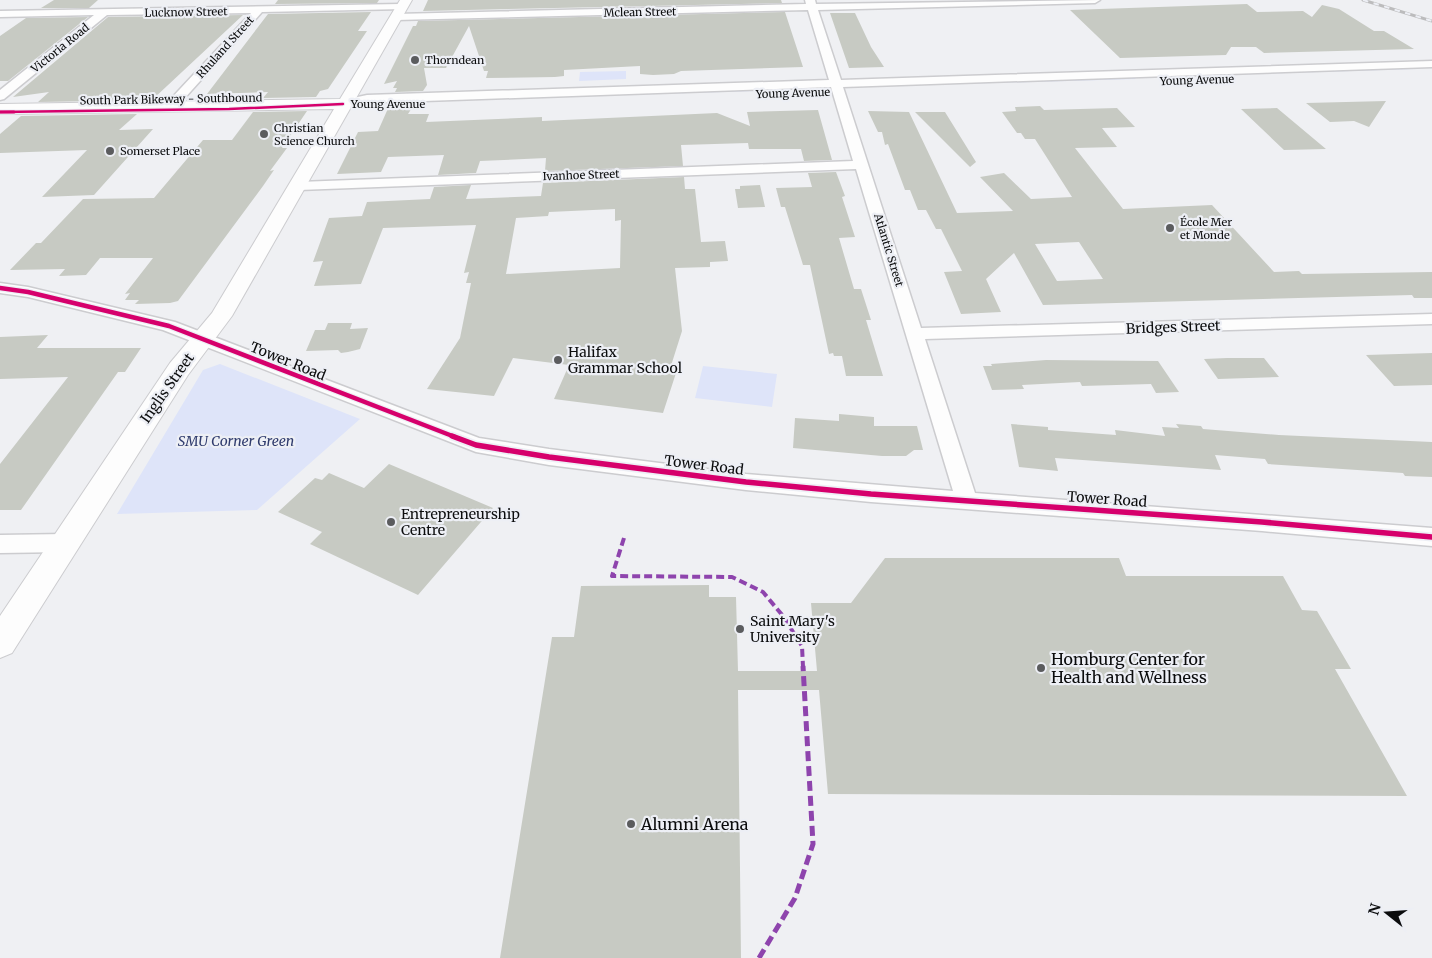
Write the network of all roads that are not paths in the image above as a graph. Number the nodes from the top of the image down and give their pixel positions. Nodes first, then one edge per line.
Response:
1 (120, 0) edge
2 (1095, 0) edge
3 (956, 2) edge
4 (812, 4) edge
5 (401, 8) edge
6 (259, 10) junction
7 (104, 13) junction
8 (0, 14) edge
9 (1431, 67) edge
10 (838, 87) junction
11 (0, 96) edge
12 (343, 104) junction
13 (170, 107) junction
14 (0, 109) edge
15 (862, 165) junction
16 (299, 186) junction
17 (0, 288) edge
18 (1432, 319) edge
19 (915, 334) junction
20 (203, 338) junction
21 (966, 500) junction
22 (1432, 537) edge
23 (65, 543) junction
24 (0, 544) edge
25 (0, 643) edge

1 - 7 street, Victoria Road
2 - 3 street, Mclean Street
3 - 4 street, Mclean Street
4 - 5 street, Mclean Street
4 - 10 street, Atlantic Street
5 - 6 street, Lucknow Street
5 - 12 street, Inglis Street
6 - 7 street, Lucknow Street
6 - 13 street, Rhuland Street
7 - 8 street, Lucknow Street
7 - 11 street, Victoria Road
9 - 10 street, Young Avenue
10 - 12 street, Young Avenue
10 - 15 street, Atlantic Street
12 - 13 street
12 - 16 street, Inglis Street
13 - 14 street
15 - 16 street, Ivanhoe Street
15 - 19 street, Atlantic Street
16 - 20 street, Inglis Street
17 - 20 street, Tower Road
18 - 19 street, Bridges Street
19 - 21 street, Atlantic Street
20 - 21 street, Tower Road
20 - 23 street, Inglis Street
21 - 22 street, Tower Road
23 - 24 street
23 - 25 street, Inglis Street

